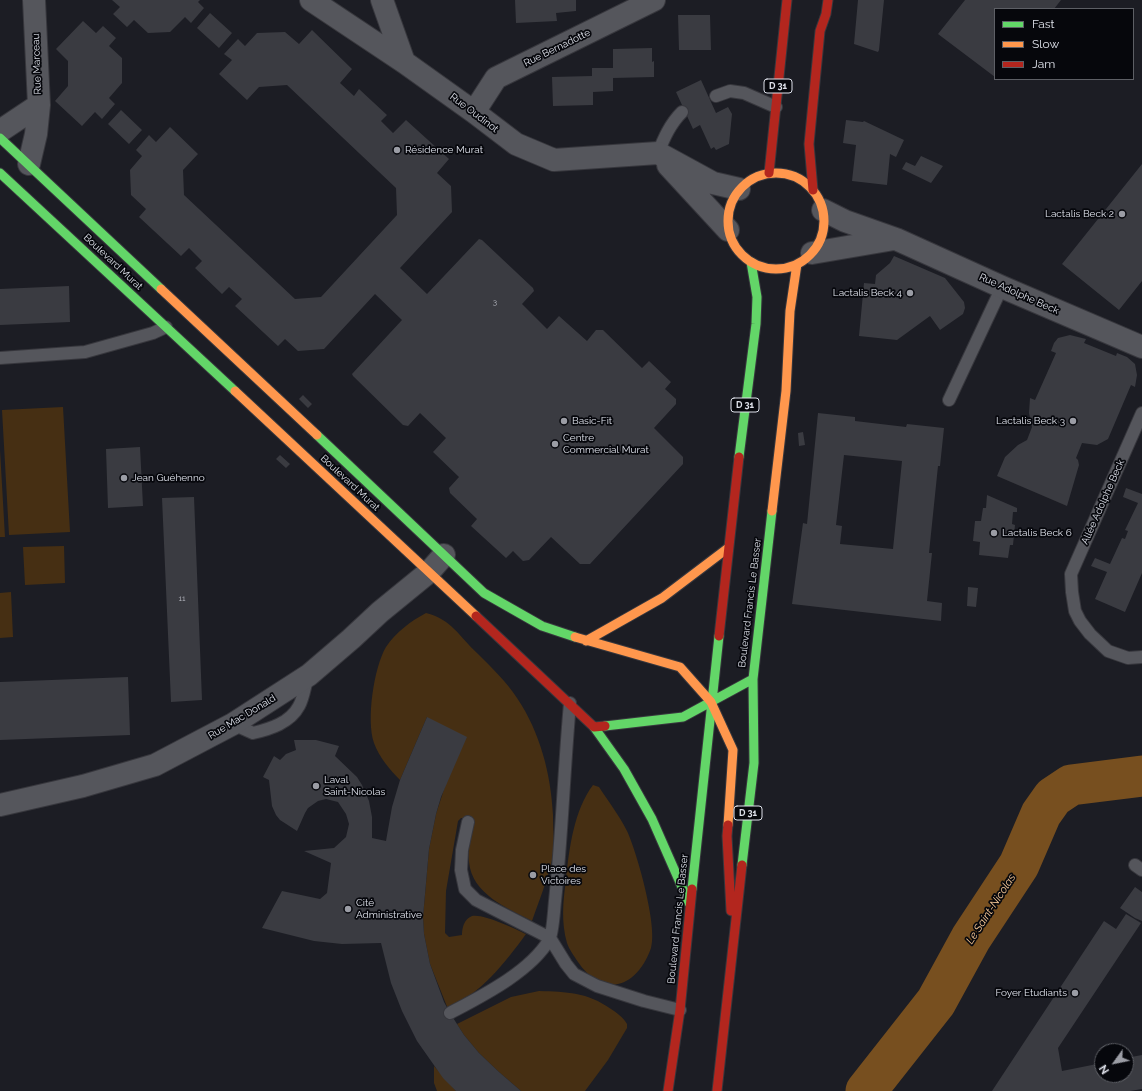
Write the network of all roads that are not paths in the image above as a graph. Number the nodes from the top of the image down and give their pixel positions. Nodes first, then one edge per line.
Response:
1 (34, 0) edge
2 (311, 0) edge
3 (382, 0) edge
4 (654, 0) edge
5 (787, 0) edge
6 (828, 0) edge
7 (404, 62) junction
8 (716, 96) dead end
9 (39, 105) junction
10 (776, 107) junction
11 (474, 112) junction
12 (682, 112) dead end
13 (0, 131) edge
14 (0, 138) edge
15 (658, 153) junction
16 (29, 164) junction
17 (0, 173) edge
18 (769, 173) junction
19 (739, 189) junction
20 (813, 190) junction
21 (822, 210) junction
22 (728, 230) junction
23 (896, 239) junction
24 (804, 258) junction
25 (751, 262) junction
26 (1002, 287) junction
27 (166, 327) junction
28 (1142, 347) edge
29 (0, 358) edge
30 (949, 400) dead end
31 (1142, 412) edge
32 (728, 548) junction
33 (444, 555) junction
34 (429, 572) junction
35 (586, 641) junction
36 (1142, 657) edge
37 (753, 679) junction
38 (711, 702) junction
39 (570, 703) junction
40 (594, 728) junction
41 (0, 805) edge
42 (468, 822) dead end
43 (690, 904) junction
44 (550, 938) junction
45 (733, 946) junction
46 (680, 1010) junction
47 (450, 1013) dead end
48 (680, 1076) dead end
49 (661, 1091) edge
50 (668, 1091) edge
51 (718, 1091) edge

1 - 9 street, Rue Marceau
2 - 7 street, Rue Oudinot
3 - 7 street
4 - 11 street, Rue Bernadotte
5 - 10 main road, D 31
6 - 20 main road
7 - 11 street, Rue Oudinot
8 - 10 lane
9 - 13 street, Rue Marceau
9 - 16 street
10 - 18 main road, D 31
11 - 15 street, Rue Oudinot
12 - 15 lane
14 - 16 main road, Boulevard Murat
15 - 19 street
15 - 22 street
16 - 33 main road, Boulevard Murat
17 - 27 main road, Boulevard Murat
18 - 19 main road
18 - 20 main road
19 - 22 main road
20 - 21 main road
21 - 23 street, Rue Adolphe Beck
21 - 24 main road
22 - 25 main road
23 - 24 street
23 - 26 street, Rue Adolphe Beck
24 - 25 main road
24 - 37 main road, Boulevard Francis Le Basser / D 31
25 - 32 main road, Boulevard Francis Le Basser / D 31
26 - 28 street, Rue Adolphe Beck
26 - 30 lane
27 - 29 lane
27 - 34 main road, Boulevard Murat
31 - 36 lane, Allée Adolphe Beck
32 - 35 main road
32 - 38 main road, Boulevard Francis Le Basser / D 31
33 - 34 street, Rue Mac Donald
33 - 35 main road, Boulevard Murat
34 - 39 main road, Boulevard Murat
34 - 41 street, Rue Mac Donald
35 - 38 main road, Boulevard Murat
37 - 38 main road
37 - 45 main road, Boulevard Francis Le Basser / D 31
38 - 40 main road
38 - 43 main road, Boulevard Francis Le Basser / D 31
38 - 45 main road, Boulevard Francis Le Basser
39 - 40 main road, Boulevard Murat
39 - 44 lane
40 - 43 main road, Boulevard Murat
42 - 44 lane
43 - 46 main road, Boulevard Francis Le Basser / D 31
44 - 46 lane
44 - 47 lane
45 - 51 main road, Boulevard Francis Le Basser / D 31
46 - 48 main road
46 - 49 main road
46 - 50 main road, Boulevard Francis Le Basser / D 31

